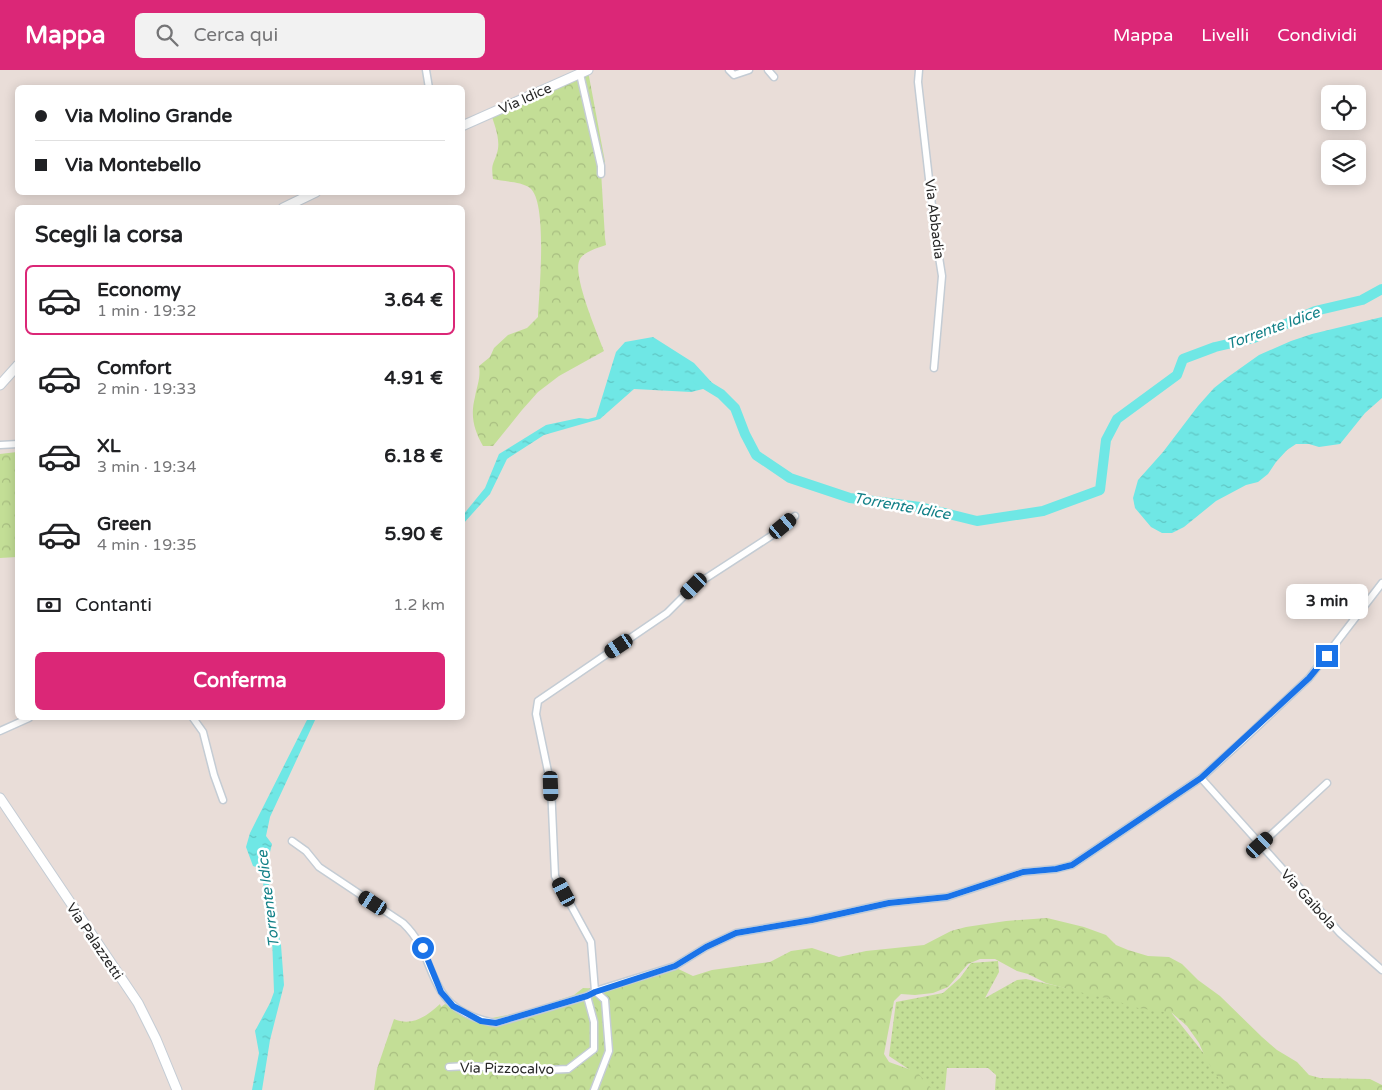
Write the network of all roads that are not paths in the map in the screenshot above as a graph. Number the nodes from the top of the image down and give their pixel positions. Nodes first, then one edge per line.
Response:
1 (426, 70) edge
2 (729, 70) edge
3 (749, 70) edge
4 (768, 70) edge
5 (919, 70) edge
6 (584, 72) edge
7 (774, 77) dead end
8 (428, 85) edge
9 (465, 125) edge
10 (601, 174) dead end
11 (310, 195) edge
12 (289, 205) edge
13 (15, 368) edge
14 (934, 368) dead end
15 (0, 385) edge
16 (15, 444) edge
17 (0, 445) edge
18 (795, 516) dead end
19 (1382, 583) edge
20 (25, 720) edge
21 (194, 720) edge
22 (0, 731) edge
23 (1201, 778) junction
24 (1327, 783) dead end
25 (0, 798) edge
26 (223, 800) dead end
27 (292, 841) dead end
28 (1260, 845) junction
29 (1382, 970) edge
30 (595, 992) junction
31 (587, 996) junction
32 (449, 1067) dead end
33 (177, 1090) edge
34 (594, 1090) edge

1 - 8 street
2 - 3 street
4 - 7 street
5 - 14 street, Via Abbadia
6 - 9 main road, Via Idice
6 - 10 street
11 - 12 main road
13 - 15 main road
16 - 17 street
18 - 30 street
19 - 23 street
20 - 22 street
21 - 26 street
23 - 28 street, Via Gaibola
23 - 30 street
24 - 28 street
25 - 33 main road, Via Palazzetti
27 - 31 street
28 - 29 street, Via Gaibola
30 - 31 street
30 - 34 street
31 - 32 street, Via Pizzocalvo

